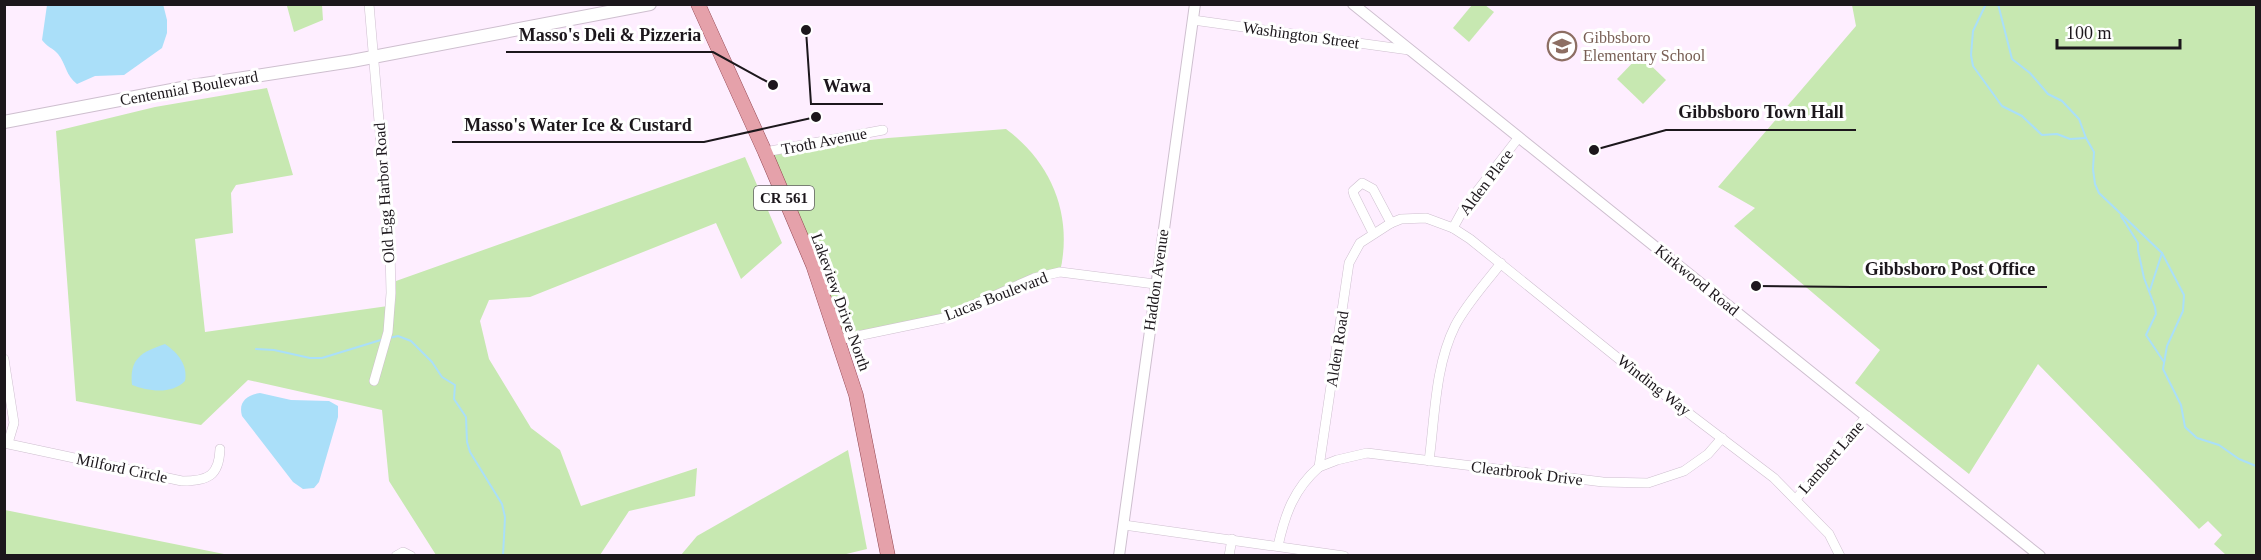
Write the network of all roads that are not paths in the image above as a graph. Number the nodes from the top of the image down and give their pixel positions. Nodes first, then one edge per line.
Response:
1 (369, 4) edge
2 (650, 4) edge
3 (698, 4) edge
4 (1195, 4) edge
5 (1353, 4) edge
6 (1192, 20) junction
7 (1409, 50) junction
8 (374, 57) junction
9 (4, 122) edge
10 (883, 130) dead end
11 (1519, 137) junction
12 (765, 152) junction
13 (1391, 223) junction
14 (1453, 228) junction
15 (1373, 233) junction
16 (1501, 263) junction
17 (1155, 284) junction
18 (838, 340) junction
19 (4, 359) edge
20 (374, 381) dead end
21 (1867, 416) junction
22 (1722, 438) junction
23 (6, 443) edge
24 (220, 449) dead end
25 (1429, 460) junction
26 (1319, 467) junction
27 (1796, 499) junction
28 (1124, 525) junction
29 (1232, 539) junction
30 (1278, 546) junction
31 (396, 555) edge
32 (411, 555) edge
33 (888, 555) edge
34 (1119, 555) edge
35 (1229, 555) edge
36 (1338, 555) edge
37 (1840, 555) edge
38 (2040, 555) edge

1 - 8 street, Old Egg Harbor Road
2 - 8 main road, Centennial Boulevard
3 - 12 main road, Lakeview Drive North / CR 561
4 - 6 street, Haddon Avenue
5 - 7 street, Kirkwood Road
6 - 7 street, Washington Street
6 - 17 street, Haddon Avenue
7 - 11 street, Kirkwood Road
8 - 9 main road, Centennial Boulevard
8 - 20 street, Old Egg Harbor Road
10 - 12 street, Troth Avenue
11 - 14 street, Alden Place
11 - 21 street, Kirkwood Road
12 - 18 main road, Lakeview Drive North / CR 561
13 - 14 street, Alden Road
13 - 15 street, Alden Road
13 - 15 street
14 - 16 street, Winding Way
15 - 26 street, Alden Road
16 - 22 street, Winding Way
16 - 25 street
17 - 18 street, Lucas Boulevard
17 - 28 street, Haddon Avenue
18 - 33 main road, Lakeview Drive North / CR 561
19 - 23 street
21 - 27 street, Lambert Lane
21 - 38 street, Kirkwood Road
22 - 25 street, Clearbrook Drive
22 - 27 street, Winding Way
23 - 24 street, Milford Circle
25 - 26 street, Clearbrook Drive
26 - 30 street
27 - 37 street, Winding Way
28 - 29 street
28 - 34 street, Haddon Avenue
29 - 30 street
29 - 35 street
30 - 36 street
31 - 32 street

